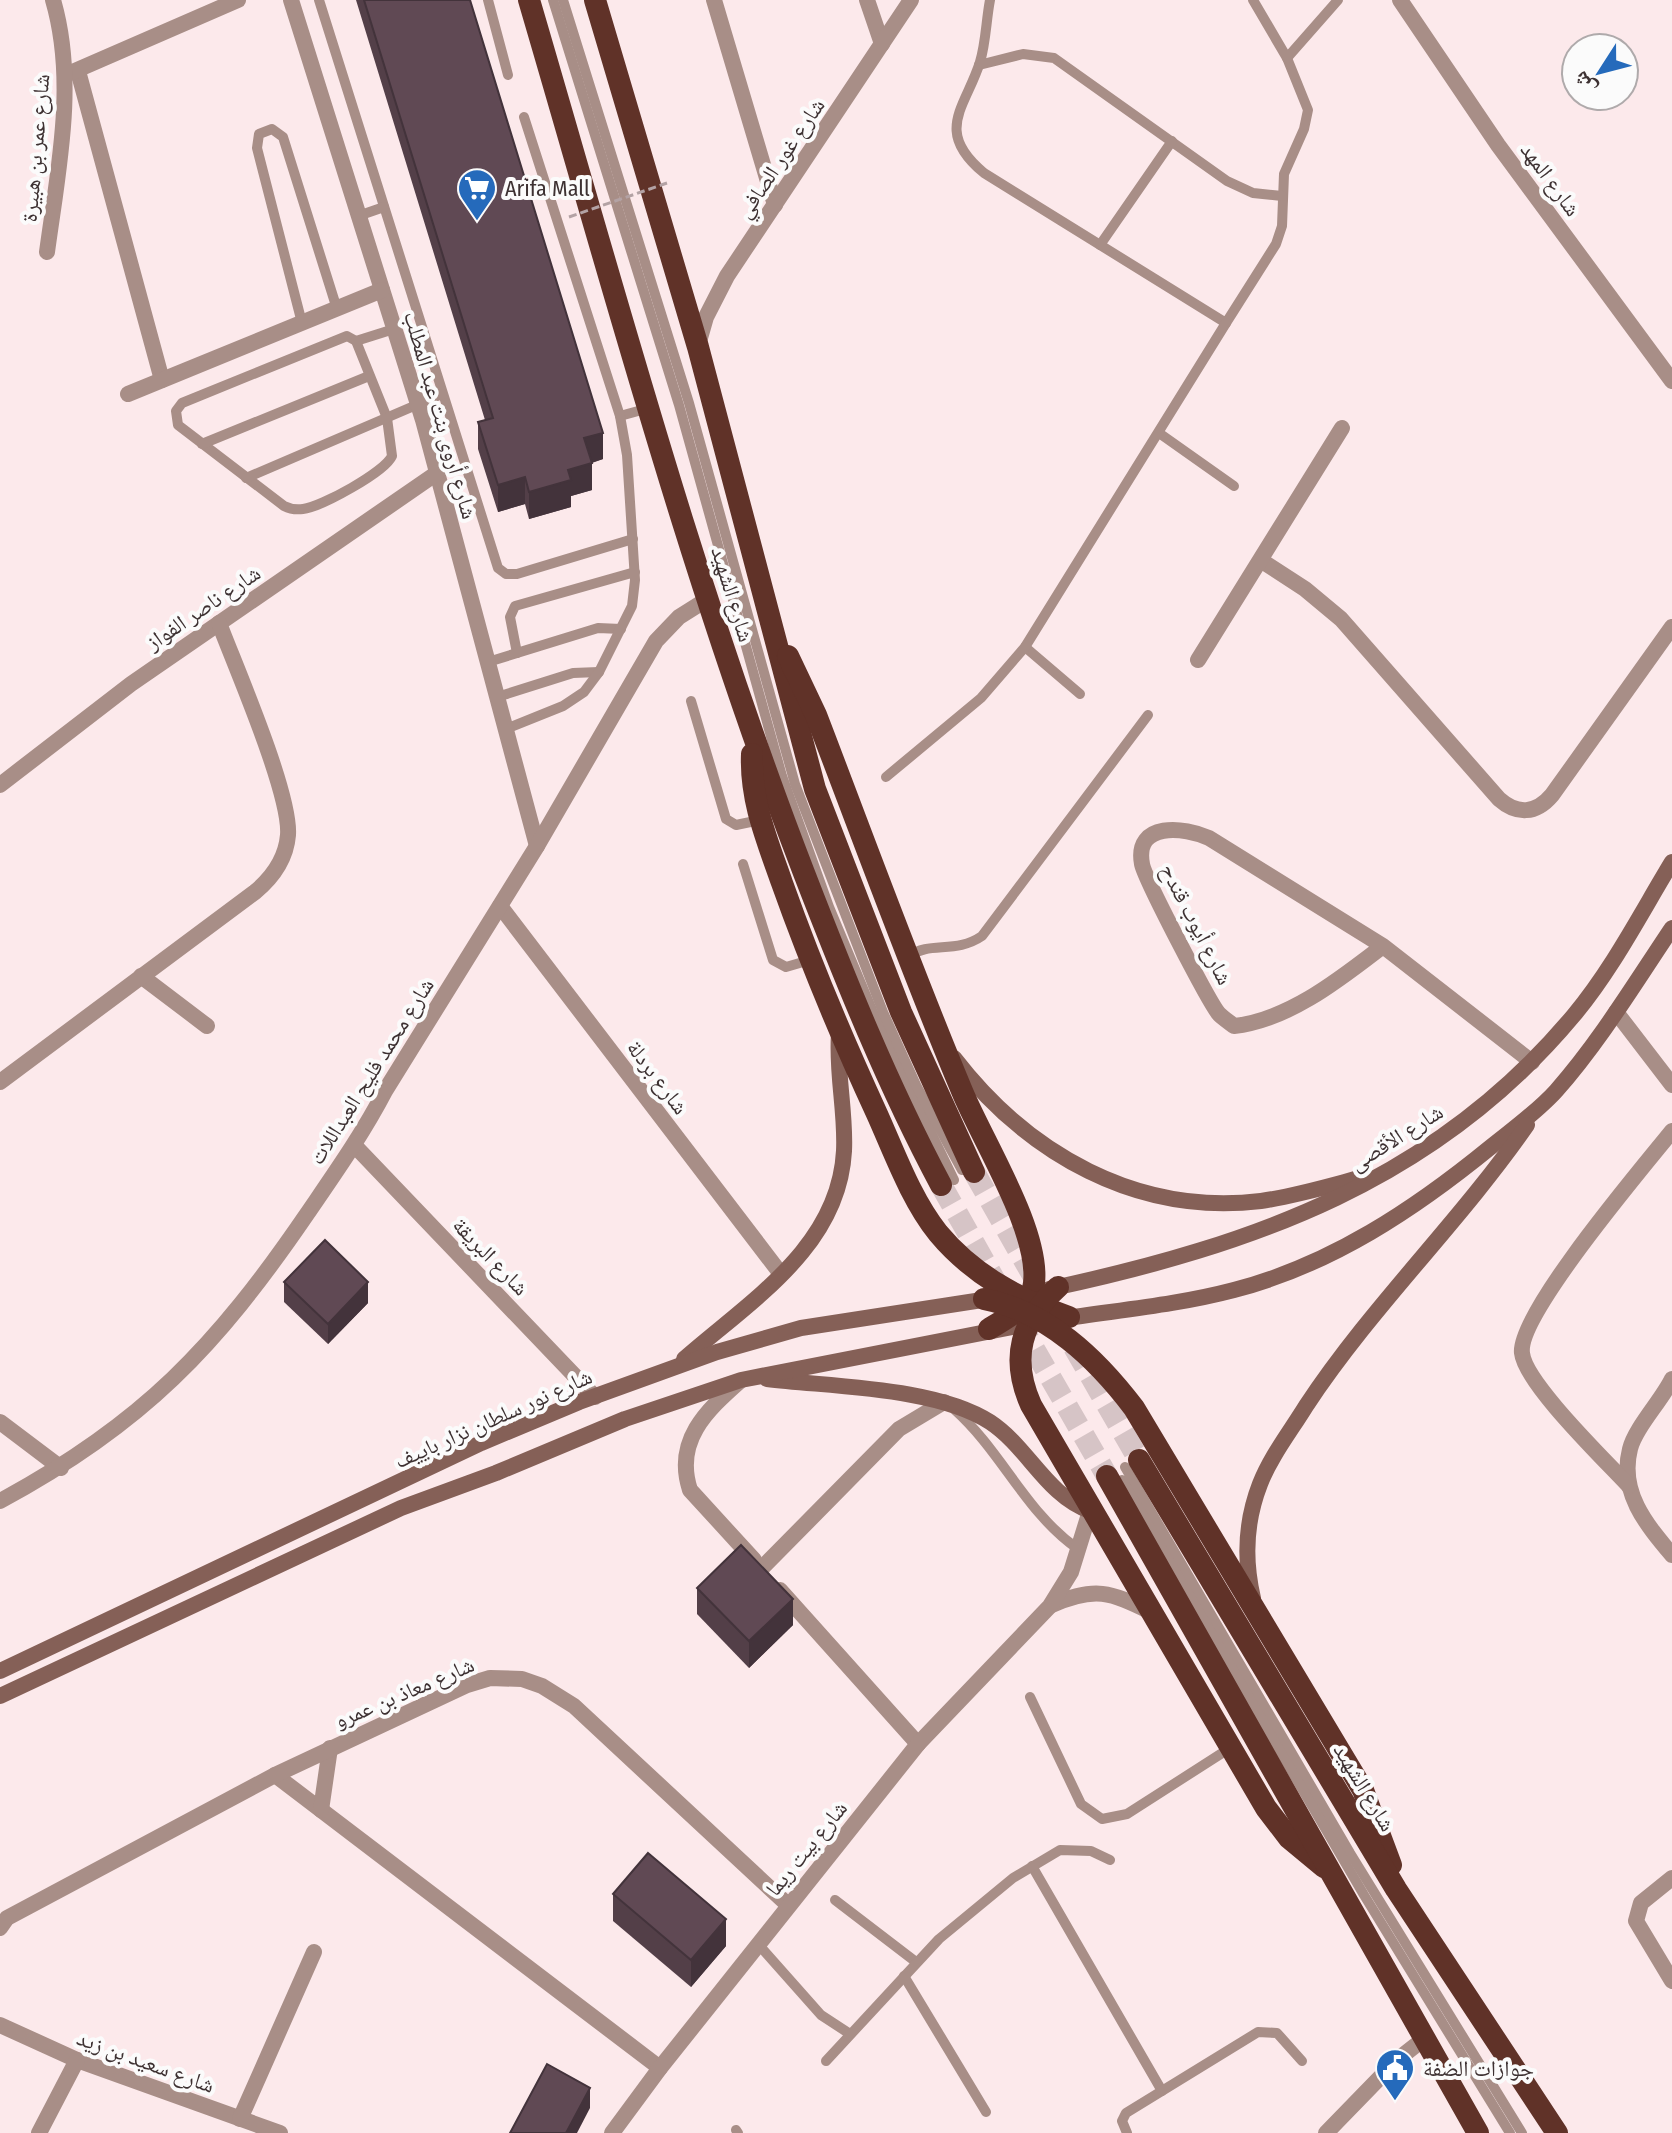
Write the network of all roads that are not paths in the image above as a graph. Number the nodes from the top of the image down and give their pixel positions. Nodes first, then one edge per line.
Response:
1 (53, 0) edge
2 (238, 0) edge
3 (291, 0) edge
4 (319, 0) edge
5 (488, 0) edge
6 (529, 0) edge
7 (553, 0) edge
8 (563, 0) edge
9 (595, 0) edge
10 (714, 0) edge
11 (867, 0) edge
12 (911, 0) edge
13 (990, 0) edge
14 (1253, 0) edge
15 (1338, 0) edge
16 (1400, 0) edge
17 (882, 44) junction
18 (1287, 58) junction
19 (979, 65) junction
20 (71, 72) junction
21 (508, 75) dead end
22 (524, 117) dead end
23 (1172, 141) junction
24 (1282, 196) junction
25 (775, 205) junction
26 (384, 207) junction
27 (358, 216) junction
28 (1100, 245) junction
29 (47, 252) dead end
30 (382, 290) junction
31 (337, 309) junction
32 (302, 323) junction
33 (1226, 323) junction
34 (394, 329) junction
35 (356, 341) junction
36 (698, 347) junction
37 (369, 376) junction
38 (162, 380) junction
39 (1672, 381) edge
40 (128, 394) dead end
41 (442, 394) junction
42 (418, 405) junction
43 (649, 408) junction
44 (620, 416) junction
45 (387, 418) junction
46 (1342, 428) dead end
47 (1159, 433) junction
48 (202, 444) junction
49 (437, 473) junction
50 (246, 478) junction
51 (1234, 486) dead end
52 (633, 539) junction
53 (1262, 561) junction
54 (635, 572) junction
55 (706, 600) junction
56 (219, 623) junction
57 (770, 623) junction
58 (1672, 627) edge
59 (621, 629) junction
60 (1025, 647) junction
61 (517, 653) junction
62 (1198, 660) dead end
63 (488, 662) junction
64 (599, 672) junction
65 (1080, 694) dead end
66 (497, 697) junction
67 (691, 701) dead end
68 (1148, 715) dead end
69 (506, 729) junction
70 (753, 740) junction
71 (886, 777) dead end
72 (0, 785) edge
73 (760, 820) junction
74 (537, 846) junction
75 (1672, 862) edge
76 (743, 864) dead end
77 (500, 906) junction
78 (1672, 928) edge
79 (1383, 946) junction
80 (909, 956) junction
81 (810, 960) junction
82 (141, 976) junction
83 (1616, 1012) junction
84 (207, 1026) dead end
85 (839, 1032) junction
86 (944, 1044) junction
87 (1532, 1062) junction
88 (0, 1082) edge
89 (1672, 1085) edge
90 (1538, 1108) junction
91 (1672, 1131) edge
92 (355, 1146) junction
93 (1388, 1170) junction
94 (958, 1178) junction
95 (781, 1274) junction
96 (1058, 1287) joint
97 (984, 1299) joint
98 (1029, 1308) junction
99 (1069, 1317) joint
100 (989, 1329) joint
101 (675, 1367) junction
102 (747, 1378) junction
103 (1670, 1387) edge
104 (595, 1397) junction
105 (944, 1402) junction
106 (0, 1422) edge
107 (61, 1468) junction
108 (1122, 1469) junction
109 (1629, 1486) junction
110 (0, 1501) edge
111 (1090, 1511) junction
112 (1078, 1549) junction
113 (1672, 1555) edge
114 (761, 1569) junction
115 (1050, 1606) junction
116 (1151, 1612) junction
117 (1258, 1615) junction
118 (0, 1671) edge
119 (0, 1696) edge
120 (1030, 1697) dead end
121 (918, 1744) junction
122 (330, 1748) junction
123 (1230, 1748) junction
124 (275, 1775) junction
125 (321, 1810) junction
126 (1110, 1860) dead end
127 (1032, 1866) junction
128 (1332, 1873) junction
129 (1672, 1878) edge
130 (1396, 1889) junction
131 (835, 1900) dead end
132 (788, 1905) junction
133 (2, 1922) edge
134 (758, 1944) junction
135 (314, 1952) dead end
136 (916, 1962) junction
137 (904, 1976) junction
138 (1672, 1981) edge
139 (0, 2025) edge
140 (850, 2034) junction
141 (1425, 2038) junction
142 (77, 2060) junction
143 (826, 2061) dead end
144 (1302, 2061) dead end
145 (660, 2068) junction
146 (1162, 2091) junction
147 (986, 2112) dead end
148 (240, 2119) junction
149 (39, 2133) edge
150 (280, 2133) edge
151 (612, 2133) edge
152 (1127, 2133) edge
153 (1326, 2133) edge
154 (1478, 2133) edge
155 (1510, 2133) edge
156 (1522, 2133) edge
157 (1557, 2133) edge

1 - 20 street, شارع عمر بن هبيرة
2 - 20 street
3 - 27 street, شارع أروى بنت عبد المطلب
4 - 26 lane
5 - 21 lane
6 - 43 highway, شارع الشهيد
7 - 94 lane
8 - 94 lane
9 - 36 highway, شارع الشهيد
10 - 25 street
11 - 17 street
12 - 17 street, شارع غور الصافي
13 - 19 lane
14 - 18 lane
15 - 18 lane
16 - 39 street, شارع المهد
17 - 25 street, شارع غور الصافي
18 - 24 lane
19 - 23 lane
19 - 28 lane
20 - 29 street, شارع عمر بن هبيرة
20 - 38 street
22 - 44 lane
23 - 24 lane
23 - 28 lane
24 - 33 lane
25 - 36 street, شارع غور الصافي
26 - 27 lane
26 - 41 lane
27 - 30 street, شارع أروى بنت عبد المطلب
28 - 33 lane
30 - 31 street
30 - 34 street, شارع أروى بنت عبد المطلب
31 - 32 street
31 - 32 lane
32 - 38 street
33 - 47 lane
34 - 35 lane
34 - 42 street, شارع أروى بنت عبد المطلب
35 - 37 lane
35 - 48 lane
36 - 57 highway, شارع الشهيد
37 - 45 lane
37 - 48 lane
38 - 40 street
41 - 42 lane
41 - 52 lane
42 - 45 lane
42 - 49 street, شارع أروى بنت عبد المطلب
43 - 44 lane
43 - 55 highway, شارع الشهيد
44 - 52 lane
45 - 50 lane
45 - 50 lane
46 - 53 street
47 - 51 lane
47 - 60 lane
48 - 50 lane
49 - 56 street, شارع ناصر الفواز
49 - 63 street, شارع أروى بنت عبد المطلب
52 - 54 lane
53 - 58 street
53 - 62 street
54 - 59 lane
54 - 61 lane
55 - 70 highway, شارع الشهيد
55 - 74 street, شارع محمد فليح العبداللات
56 - 72 street, شارع ناصر الفواز
56 - 82 street
57 - 80 highway
57 - 94 highway, شارع الشهيد
59 - 61 lane
59 - 64 lane
60 - 65 lane
60 - 71 lane
61 - 63 lane
63 - 66 street, شارع أروى بنت عبد المطلب
64 - 66 lane
64 - 69 lane
66 - 69 street, شارع أروى بنت عبد المطلب
67 - 73 lane
68 - 80 lane
69 - 74 street, شارع أروى بنت عبد المطلب
70 - 73 highway
70 - 94 highway, شارع الشهيد
73 - 81 highway
74 - 77 street, شارع محمد فليح العبداللات
75 - 87 main road, شارع الأقصى
76 - 81 lane
77 - 92 street, شارع محمد فليح العبداللات
77 - 95 street, شارع بردلة
78 - 83 main road
79 - 79 street, شارع أيوب قندح
79 - 87 street, شارع أيوب قندح
80 - 86 highway
81 - 85 highway
82 - 84 street
82 - 88 street
83 - 89 street
83 - 90 main road
85 - 95 main road
85 - 98 highway
86 - 93 main road
86 - 98 highway
87 - 93 main road, شارع الأقصى
90 - 99 main road
90 - 117 main road
91 - 109 street
92 - 104 street, شارع البريقة
92 - 107 street, شارع محمد فليح العبداللات
93 - 96 main road, شارع الأقصى
95 - 101 main road
96 - 98 highway
97 - 98 highway
97 - 101 main road, شارع نور سلطان نزار باييف
98 - 99 highway
98 - 100 highway
98 - 111 highway
98 - 117 highway
100 - 102 main road, شارع نور سلطان نزار باييف
101 - 104 main road, شارع نور سلطان نزار باييف
102 - 105 main road
102 - 114 street
102 - 119 main road, شارع نور سلطان نزار باييف
103 - 109 street
104 - 118 main road, شارع نور سلطان نزار باييف
105 - 111 main road
105 - 112 lane
105 - 114 street
106 - 107 street
107 - 110 street, شارع محمد فليح العبداللات
108 - 128 highway
108 - 130 highway, شارع الشهيد
108 - 155 lane
108 - 156 lane
109 - 113 street
111 - 112 street, شارع بيت ريما
111 - 116 highway
112 - 115 street, شارع بيت ريما
114 - 121 street
115 - 116 street, شارع بيت ريما
115 - 121 street, شارع بيت ريما
116 - 123 highway
117 - 130 highway
120 - 123 lane
121 - 132 street, شارع بيت ريما
122 - 124 street, شارع معاذ بن عمرو
122 - 125 street
122 - 132 street, شارع معاذ بن عمرو
123 - 128 highway
124 - 125 street
124 - 133 street, شارع معاذ بن عمرو
125 - 145 street
126 - 127 lane
127 - 136 lane
127 - 146 lane
128 - 141 highway
129 - 138 street
130 - 157 highway, شارع الشهيد
131 - 136 lane
132 - 134 street, شارع بيت ريما
134 - 140 lane
134 - 145 street, شارع بيت ريما
135 - 148 street
136 - 137 lane
137 - 140 lane
137 - 147 lane
139 - 142 street, شارع سعيد بن زيد
140 - 143 lane
141 - 153 street
141 - 154 highway
142 - 148 street, شارع سعيد بن زيد
142 - 149 street
144 - 146 lane
145 - 151 street, شارع بيت ريما
146 - 152 lane
148 - 150 street, شارع سعيد بن زيد

